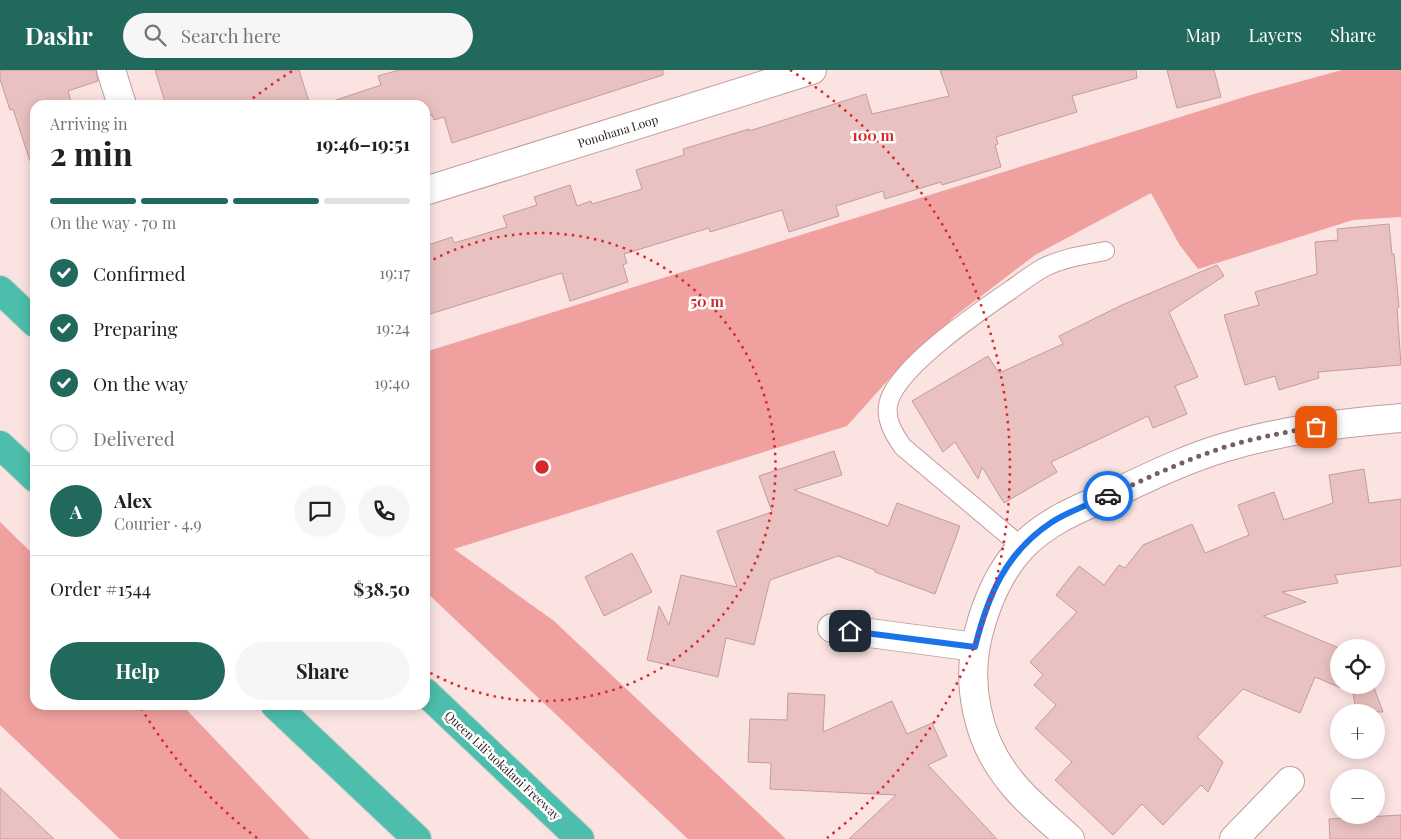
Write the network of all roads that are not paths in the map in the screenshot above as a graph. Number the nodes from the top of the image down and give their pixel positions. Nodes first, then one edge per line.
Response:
1 (111, 70) edge
2 (812, 70) edge
3 (120, 100) edge
4 (430, 189) edge
5 (1106, 252) dead end
6 (0, 290) edge
7 (30, 318) edge
8 (1401, 418) edge
9 (0, 445) edge
10 (30, 473) edge
11 (1022, 547) junction
12 (832, 628) dead end
13 (975, 647) junction
14 (430, 697) edge
15 (280, 710) edge
16 (1290, 781) dead end
17 (417, 839) edge
18 (580, 839) edge
19 (1070, 839) edge
20 (1234, 839) edge

1 - 3 street
2 - 4 street, Ponohana Loop
5 - 11 lane
6 - 7 highway
8 - 11 street
9 - 10 highway
11 - 13 street
12 - 13 street
13 - 19 street
14 - 18 highway, Queen Liliʻuokalani Freeway
15 - 17 highway
16 - 20 street

